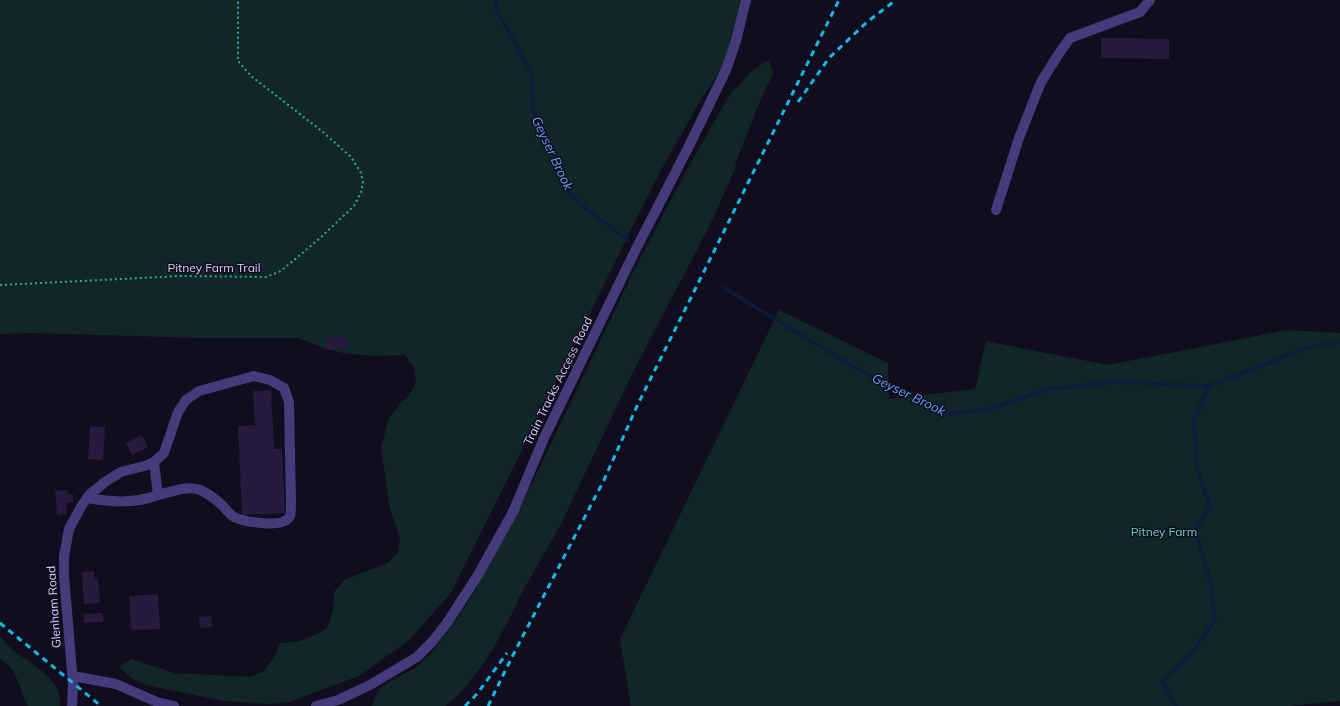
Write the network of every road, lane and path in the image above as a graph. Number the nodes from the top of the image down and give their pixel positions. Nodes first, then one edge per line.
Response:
1 (238, 0) edge
2 (746, 0) edge
3 (1150, 0) edge
4 (996, 210) dead end
5 (0, 285) edge
6 (154, 462) junction
7 (158, 495) junction
8 (87, 498) junction
9 (73, 679) junction
10 (72, 706) edge
11 (174, 706) edge
12 (316, 706) edge

1 - 5 path, Pitney Farm Trail
2 - 12 street, Train Tracks Access Road
3 - 4 street
6 - 7 street
6 - 7 street
6 - 8 street, Glenham Road
7 - 8 street
8 - 9 street, Glenham Road
9 - 10 street, Glenham Road
9 - 11 street

